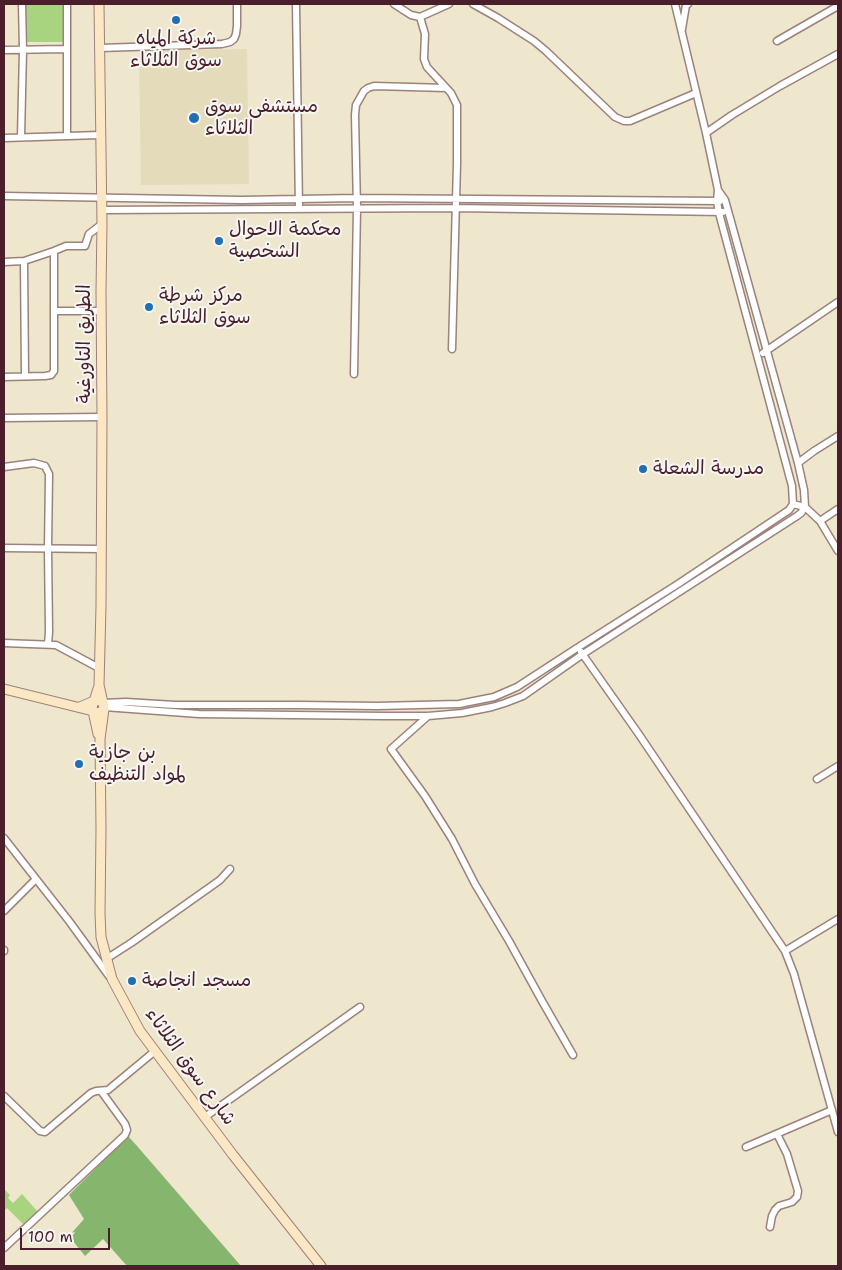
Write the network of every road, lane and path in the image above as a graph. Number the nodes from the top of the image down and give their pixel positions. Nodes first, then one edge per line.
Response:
1 (22, 4) edge
2 (67, 4) edge
3 (99, 4) edge
4 (237, 4) edge
5 (296, 4) edge
6 (394, 4) edge
7 (449, 4) edge
8 (474, 4) edge
9 (675, 4) edge
10 (688, 4) edge
11 (838, 6) edge
12 (420, 17) junction
13 (682, 31) junction
14 (778, 41) dead end
15 (100, 48) junction
16 (67, 49) junction
17 (4, 50) edge
18 (23, 50) junction
19 (838, 54) edge
20 (446, 88) junction
21 (696, 93) junction
22 (706, 133) junction
23 (100, 135) junction
24 (67, 136) junction
25 (21, 137) junction
26 (4, 138) edge
27 (718, 190) junction
28 (4, 196) edge
29 (101, 198) junction
30 (356, 198) junction
31 (299, 199) junction
32 (455, 199) junction
33 (725, 200) junction
34 (717, 201) junction
35 (455, 208) junction
36 (299, 209) junction
37 (357, 209) junction
38 (102, 210) junction
39 (728, 212) junction
40 (719, 213) junction
41 (102, 224) junction
42 (54, 251) junction
43 (24, 261) junction
44 (4, 262) edge
45 (838, 302) edge
46 (54, 311) junction
47 (101, 311) junction
48 (452, 349) dead end
49 (766, 351) junction
50 (758, 355) junction
51 (354, 374) dead end
52 (25, 376) junction
53 (4, 377) edge
54 (4, 418) edge
55 (102, 418) junction
56 (838, 436) edge
57 (798, 463) junction
58 (4, 467) edge
59 (793, 504) junction
60 (805, 507) junction
61 (838, 509) edge
62 (820, 521) junction
63 (4, 548) edge
64 (48, 549) junction
65 (102, 549) junction
66 (838, 550) edge
67 (694, 573) junction
68 (699, 580) junction
69 (4, 642) edge
70 (48, 644) junction
71 (576, 648) junction
72 (583, 654) junction
73 (99, 668) junction
74 (4, 689) edge
75 (299, 704) junction
76 (100, 706) junction
77 (300, 716) junction
78 (428, 716) junction
79 (838, 766) edge
80 (817, 779) dead end
81 (4, 838) edge
82 (230, 869) dead end
83 (36, 879) junction
84 (4, 911) edge
85 (838, 919) edge
86 (785, 952) junction
87 (106, 958) junction
88 (112, 979) junction
89 (360, 1007) dead end
90 (155, 1051) junction
91 (573, 1056) dead end
92 (101, 1091) junction
93 (4, 1096) edge
94 (832, 1110) junction
95 (205, 1117) junction
96 (838, 1128) edge
97 (777, 1134) junction
98 (746, 1148) dead end
99 (770, 1227) dead end
100 (4, 1248) edge
101 (321, 1266) edge

1 - 18 street
2 - 16 street
3 - 15 street, الطريق التاورغية
4 - 15 street
5 - 31 street
6 - 12 street
7 - 12 street
8 - 21 street
9 - 13 street
10 - 13 street
11 - 14 street
12 - 20 street
13 - 21 street
15 - 23 street, الطريق التاورغية
16 - 18 street
16 - 24 street
17 - 18 street
18 - 25 street
19 - 22 street
20 - 30 street
20 - 32 street
21 - 22 street
22 - 27 street
23 - 24 street
23 - 29 street, الطريق التاورغية
24 - 25 street
25 - 26 street
27 - 33 street
27 - 34 street
28 - 29 street
29 - 31 street
29 - 38 street, الطريق التاورغية
30 - 31 street
30 - 32 street
30 - 37 street
31 - 36 street
32 - 34 street
32 - 35 street
33 - 34 street
33 - 39 street
34 - 40 street
35 - 37 street
35 - 40 street
35 - 48 street
36 - 37 street
36 - 38 street
37 - 51 street
38 - 41 street, الطريق التاورغية
39 - 40 street
39 - 49 street
40 - 50 street
41 - 42 street
41 - 47 street, الطريق التاورغية
42 - 43 street
42 - 46 street
43 - 44 street
43 - 52 street
45 - 49 street
46 - 47 street
46 - 52 street
47 - 55 street, الطريق التاورغية
49 - 50 street
49 - 57 street
50 - 59 street
52 - 53 street
54 - 55 street
55 - 65 street, الطريق التاورغية
56 - 57 street
57 - 60 street
58 - 64 street
59 - 60 street
59 - 67 street
60 - 62 street
60 - 68 street
61 - 62 street
62 - 66 street
63 - 64 street
64 - 65 street
64 - 70 street
65 - 73 street, الطريق التاورغية
67 - 68 street
67 - 71 street
68 - 72 street
69 - 70 street
70 - 73 street
71 - 72 street
71 - 75 street
72 - 78 street
72 - 86 street
73 - 76 street, الطريق التاورغية
74 - 76 street
75 - 76 street
75 - 77 street
76 - 77 street
76 - 87 street, شارع سوق الثلاثاء
77 - 78 street
78 - 91 street
79 - 80 street
81 - 83 street
82 - 87 street
83 - 84 street
83 - 88 street
85 - 86 street
86 - 94 street
87 - 88 street, شارع سوق الثلاثاء
88 - 90 street, شارع سوق الثلاثاء
89 - 95 street
90 - 92 street
90 - 95 street, شارع سوق الثلاثاء
92 - 93 street
92 - 100 street
94 - 96 street
94 - 97 street
95 - 101 street, شارع سوق الثلاثاء
97 - 98 street
97 - 99 street

